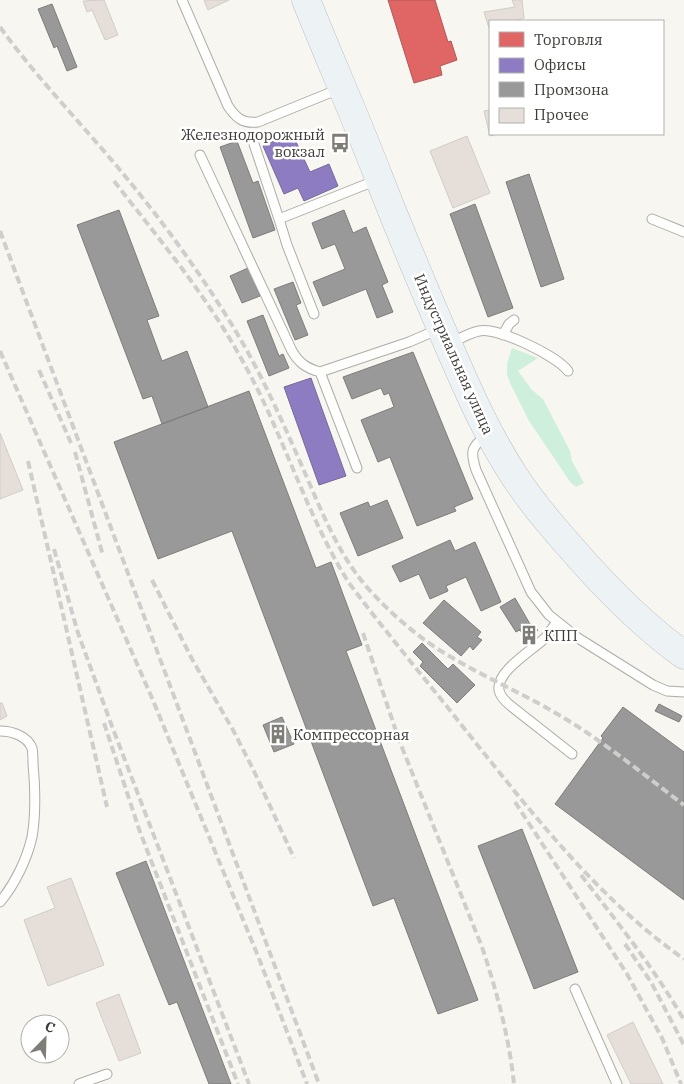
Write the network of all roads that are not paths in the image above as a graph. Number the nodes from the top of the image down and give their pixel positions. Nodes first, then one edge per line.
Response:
1 (182, 0) edge
2 (306, 0) edge
3 (341, 88) junction
4 (254, 144) dead end
5 (200, 155) dead end
6 (380, 179) junction
7 (279, 219) junction
8 (652, 219) dead end
9 (684, 232) edge
10 (314, 314) dead end
11 (514, 320) dead end
12 (503, 335) junction
13 (445, 336) junction
14 (568, 371) dead end
15 (320, 372) junction
16 (489, 433) junction
17 (357, 468) dead end
18 (557, 622) junction
19 (684, 655) edge
20 (684, 692) edge
21 (0, 731) edge
22 (572, 754) dead end
23 (1, 898) edge
24 (575, 989) dead end
25 (108, 1074) dead end
26 (79, 1084) edge
27 (617, 1084) edge

1 - 3 lane
2 - 3 main road, Индустриальная улица
3 - 6 main road, Индустриальная улица
4 - 7 lane
5 - 15 lane
6 - 7 lane
6 - 13 main road, Индустриальная улица
7 - 10 lane
8 - 9 lane
11 - 12 lane
12 - 13 lane
12 - 14 lane
13 - 15 lane
13 - 16 main road, Индустриальная улица
15 - 17 lane
16 - 18 lane
16 - 19 main road, Индустриальная улица
18 - 20 lane
18 - 22 lane
21 - 23 lane
24 - 27 lane
25 - 26 lane

